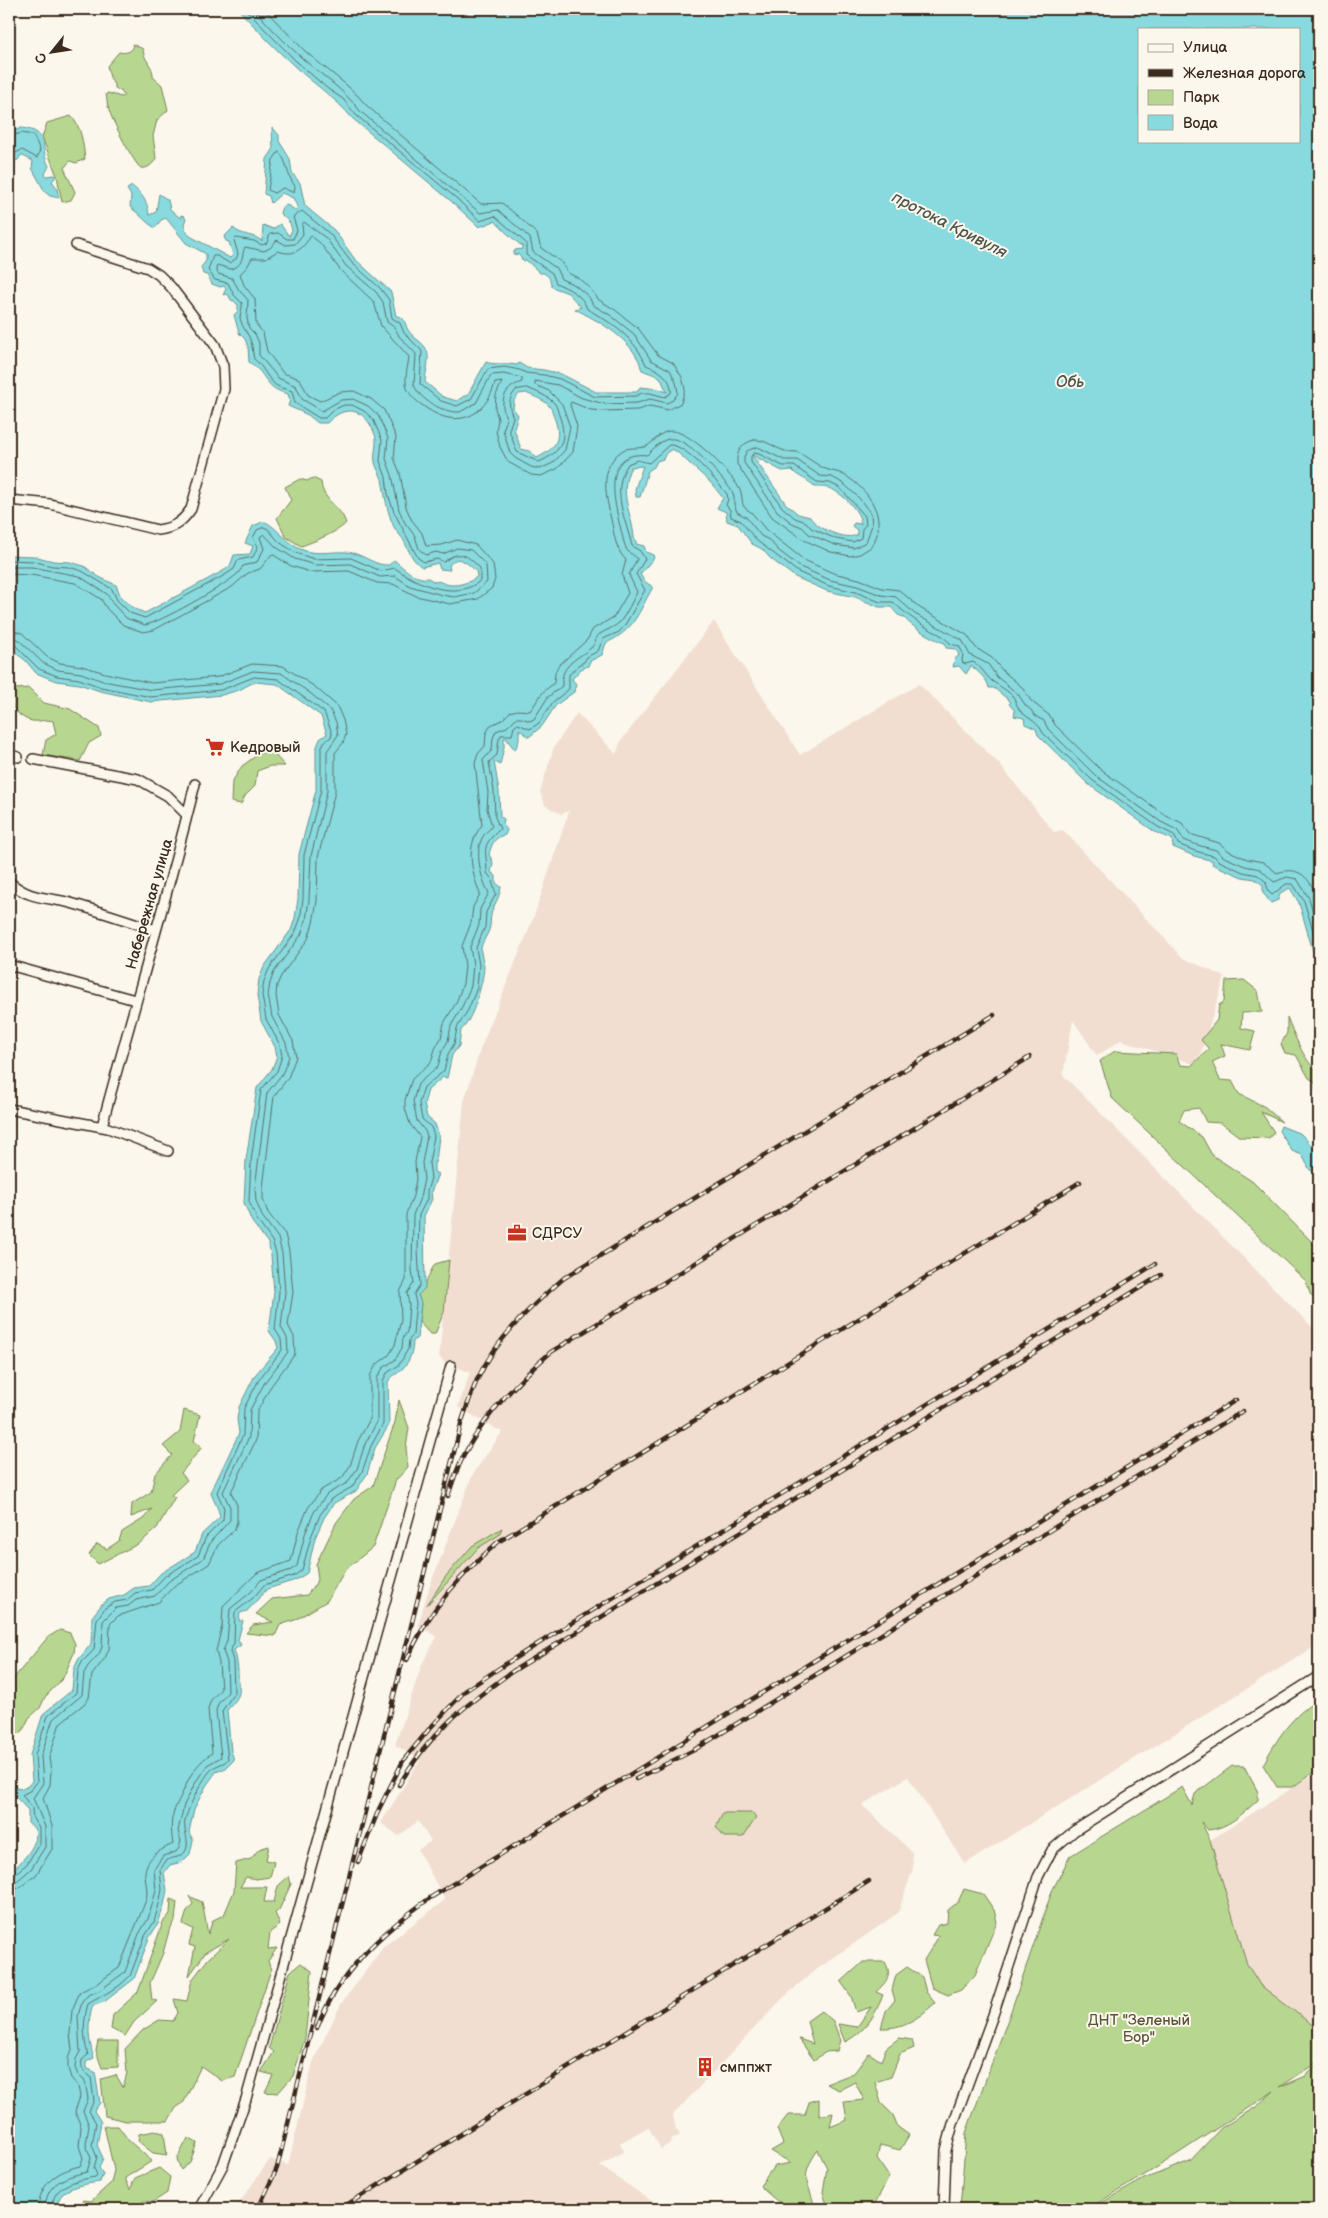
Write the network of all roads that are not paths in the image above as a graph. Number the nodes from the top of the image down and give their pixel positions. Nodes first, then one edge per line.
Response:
1 (76, 245) dead end
2 (9, 500) edge
3 (33, 759) dead end
4 (195, 784) dead end
5 (187, 816) junction
6 (9, 882) edge
7 (156, 930) junction
8 (9, 965) edge
9 (135, 1000) junction
10 (9, 1109) edge
11 (102, 1126) junction
12 (168, 1151) dead end
13 (451, 1366) dead end
14 (1319, 1676) edge
15 (199, 2209) edge
16 (944, 2209) edge

1 - 2 street
3 - 5 street
4 - 5 street, Набережная улица
5 - 7 street, Набережная улица
6 - 7 street
7 - 9 street, Набережная улица
8 - 9 street
9 - 11 street, Набережная улица
10 - 11 street
11 - 12 street
13 - 15 street
14 - 16 street

